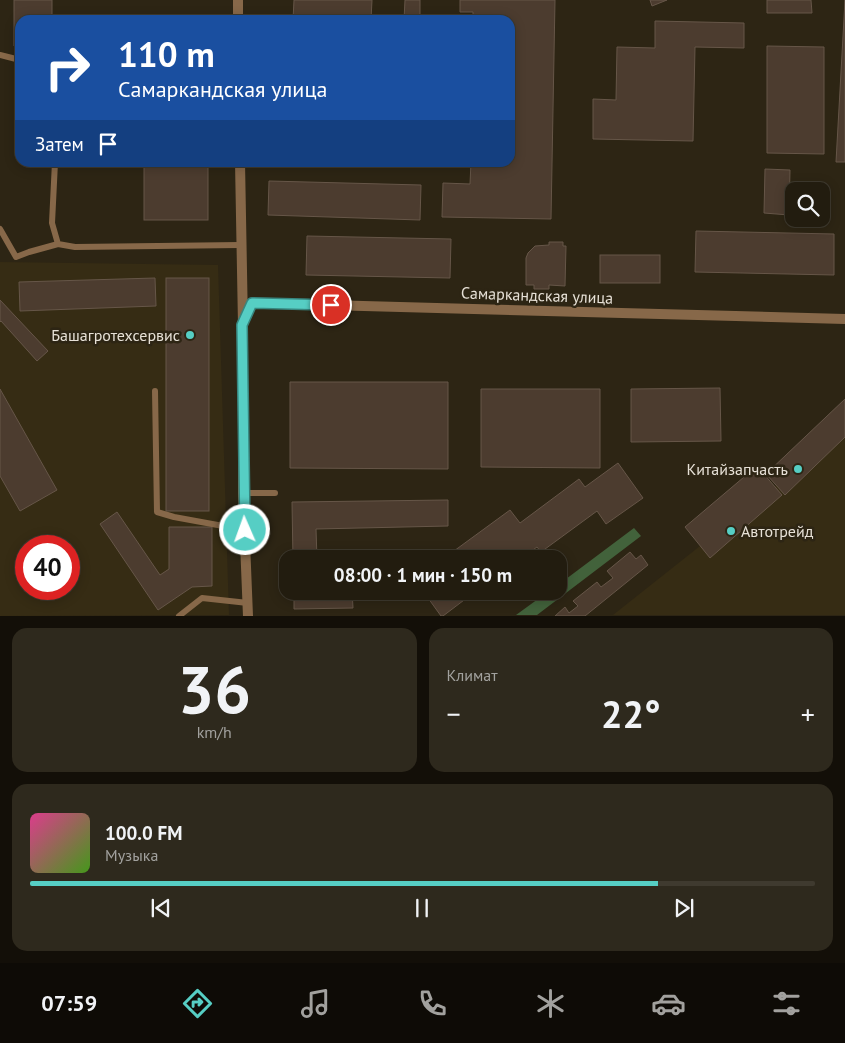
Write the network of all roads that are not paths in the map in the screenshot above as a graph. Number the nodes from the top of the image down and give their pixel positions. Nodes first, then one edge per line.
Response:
1 (238, 0) edge
2 (238, 15) edge
3 (0, 55) edge
4 (15, 59) edge
5 (55, 167) edge
6 (240, 167) edge
7 (0, 229) edge
8 (58, 244) junction
9 (240, 245) junction
10 (845, 319) edge
11 (242, 325) junction
12 (155, 391) dead end
13 (243, 493) junction
14 (275, 493) dead end
15 (245, 530) junction
16 (248, 603) junction
17 (179, 616) edge
18 (248, 616) edge

1 - 2 street
3 - 4 lane
5 - 8 lane
6 - 9 street
7 - 8 lane
8 - 9 lane
9 - 11 street
10 - 11 street, Самаркандская улица
11 - 13 street
12 - 15 lane
13 - 14 lane
13 - 15 street
15 - 16 street
16 - 17 lane
16 - 18 street

